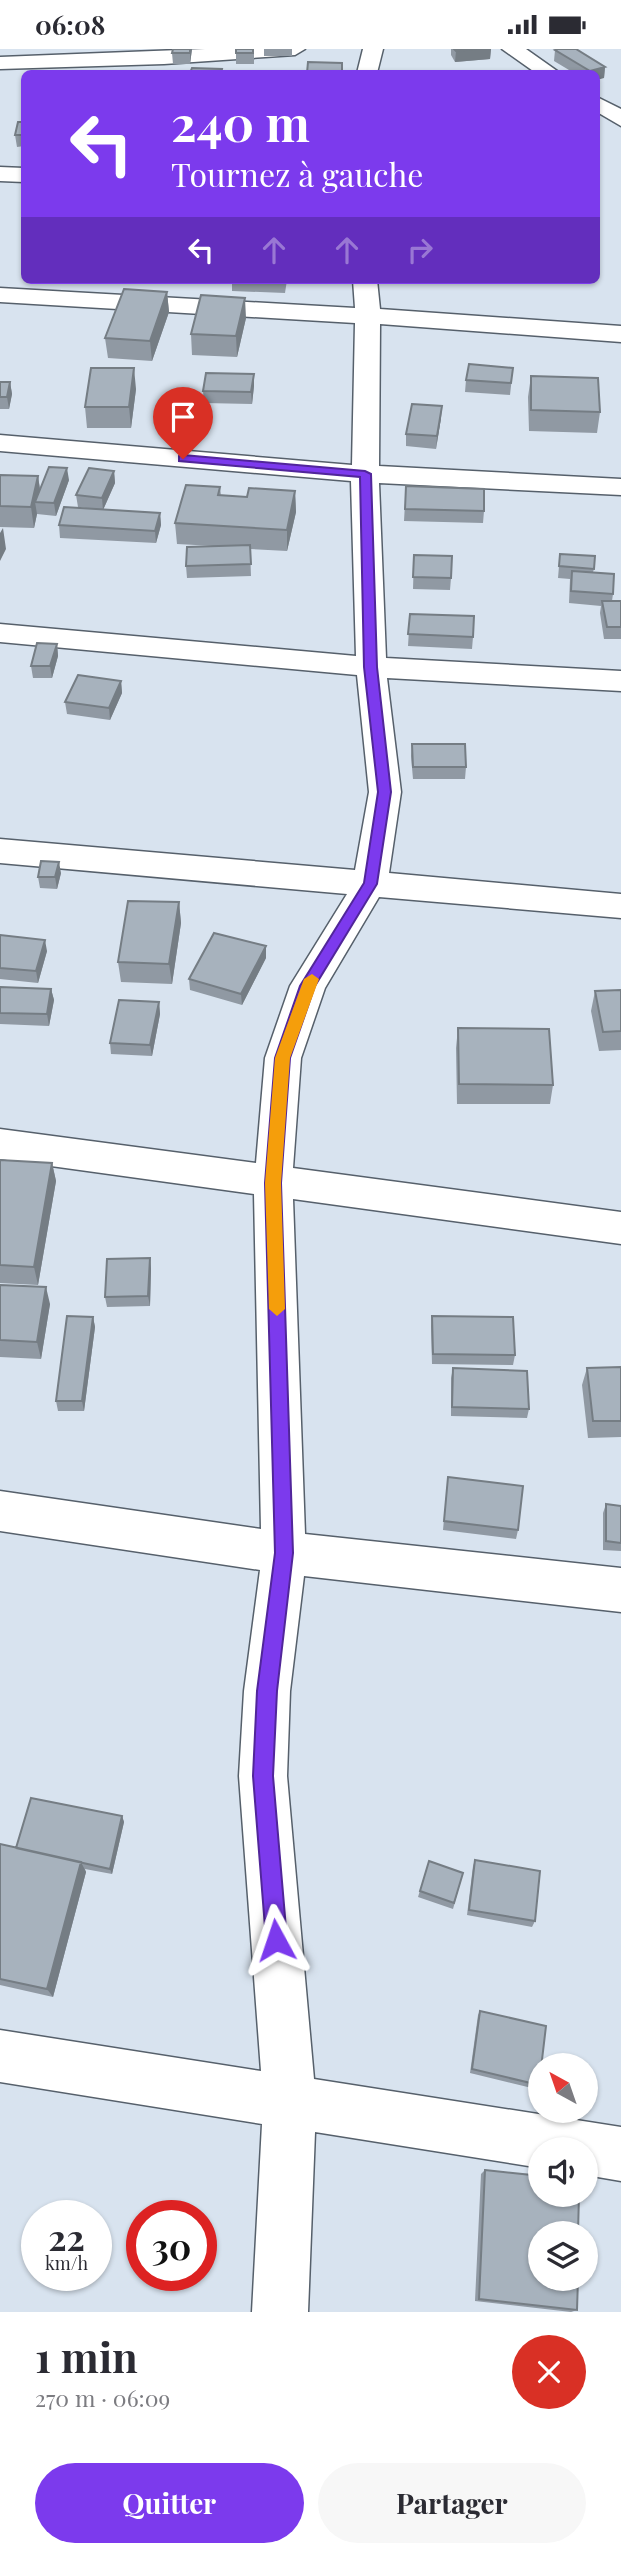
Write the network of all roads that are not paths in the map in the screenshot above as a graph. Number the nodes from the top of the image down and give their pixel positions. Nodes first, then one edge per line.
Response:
1 (295, 49) edge
2 (373, 49) edge
3 (512, 49) edge
4 (118, 54) edge
5 (0, 63) edge
6 (368, 70) edge
7 (545, 70) edge
8 (600, 105) edge
9 (621, 119) edge
10 (0, 174) edge
11 (21, 175) edge
12 (0, 295) edge
13 (366, 298) edge
14 (621, 334) edge
15 (0, 443) edge
16 (365, 474) junction
17 (621, 487) edge
18 (0, 633) edge
19 (370, 667) junction
20 (621, 681) edge
21 (0, 851) edge
22 (370, 884) junction
23 (621, 906) edge
24 (0, 1144) edge
25 (273, 1183) junction
26 (621, 1228) edge
27 (0, 1511) edge
28 (284, 1553) junction
29 (621, 1590) edge
30 (0, 2056) edge
31 (290, 2103) junction
32 (621, 2154) edge
33 (280, 2312) edge

1 - 4 street
2 - 6 street
3 - 7 street
4 - 5 street
8 - 9 street
10 - 11 street
12 - 13 street
13 - 14 street
13 - 16 street
15 - 16 street
16 - 17 street
16 - 19 street
18 - 19 street
19 - 20 street
19 - 22 street
21 - 22 street
22 - 23 street
22 - 25 street
24 - 25 street
25 - 26 street
25 - 28 street
27 - 28 street
28 - 29 street
28 - 31 street
30 - 31 street
31 - 32 street
31 - 33 street

